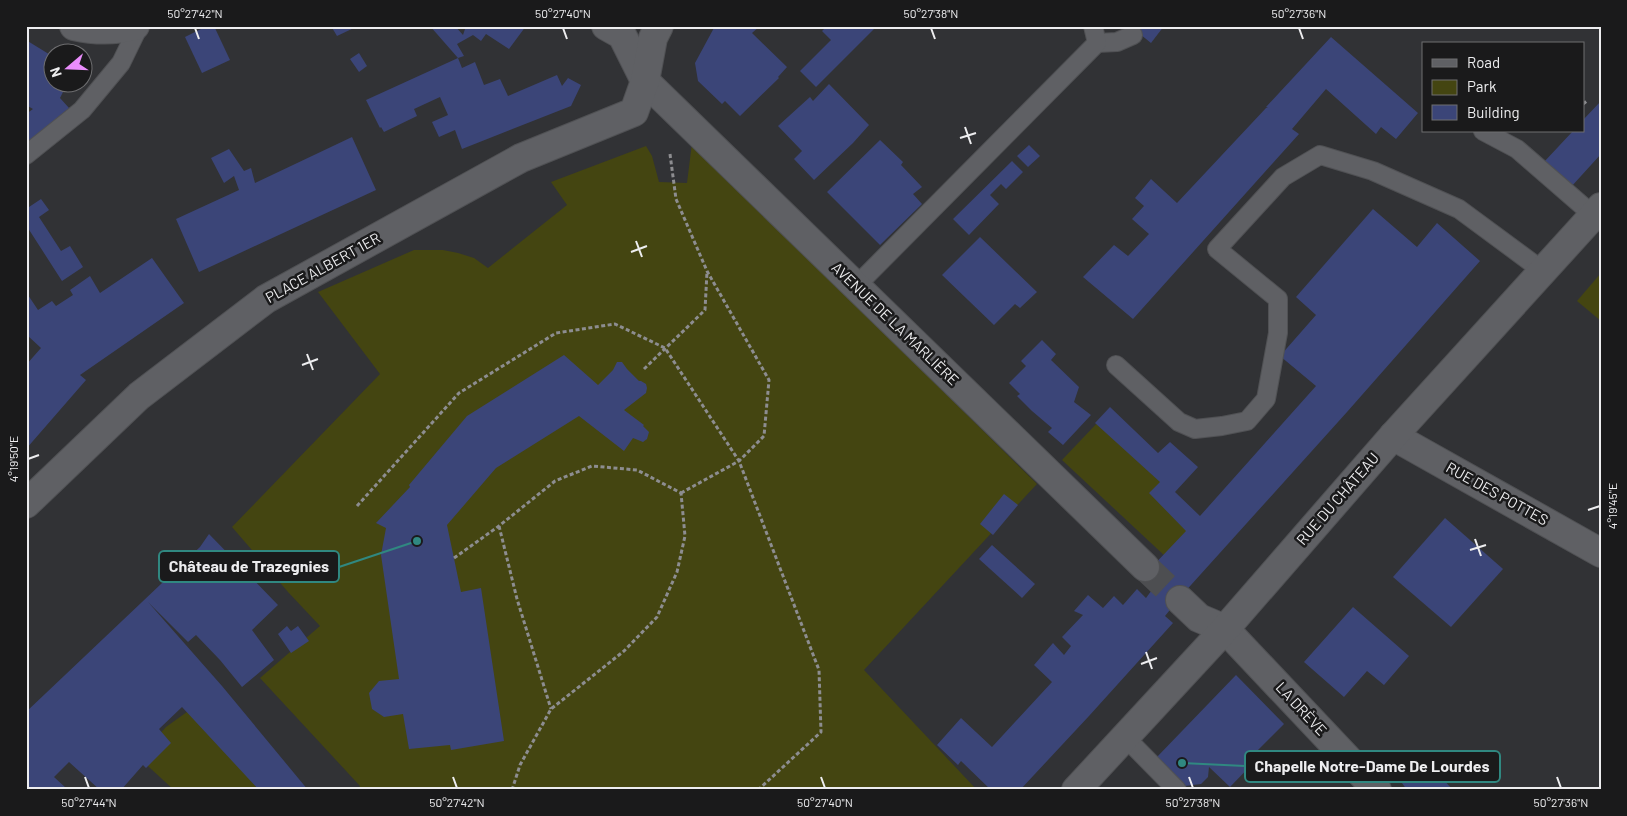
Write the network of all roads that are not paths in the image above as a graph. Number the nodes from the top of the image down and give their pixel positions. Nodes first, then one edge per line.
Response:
1 (74, 26) edge
2 (137, 26) edge
3 (606, 26) edge
4 (659, 26) edge
5 (1095, 34) edge
6 (1132, 35) dead end
7 (645, 81) junction
8 (1485, 132) edge
9 (26, 155) edge
10 (1597, 211) edge
11 (1543, 271) junction
12 (856, 286) junction
13 (1116, 365) dead end
14 (1393, 436) junction
15 (26, 504) edge
16 (1601, 553) edge
17 (1145, 567) tunnel mouth
18 (1180, 600) tunnel mouth
19 (1225, 629) junction
20 (1125, 737) junction
21 (1076, 790) edge
22 (1177, 790) edge
23 (1378, 790) edge

1 - 2 street
2 - 9 lane
3 - 7 street, AVENUE DE LA MARLIÈRE
4 - 7 street, PLACE ALBERT 1ER
5 - 6 lane
5 - 12 lane
7 - 12 street, AVENUE DE LA MARLIÈRE
7 - 15 street, PLACE ALBERT 1ER
8 - 10 lane
10 - 11 street, RUE DU CHÂTEAU
11 - 13 lane
11 - 14 street, RUE DU CHÂTEAU
12 - 17 street, AVENUE DE LA MARLIÈRE
14 - 16 street, RUE DES POTTES
14 - 19 street, RUE DU CHÂTEAU
18 - 19 street
19 - 20 street, RUE DU CHÂTEAU
19 - 23 street, LA DRÈVE
20 - 21 street, RUE DU CHÂTEAU
20 - 22 lane

